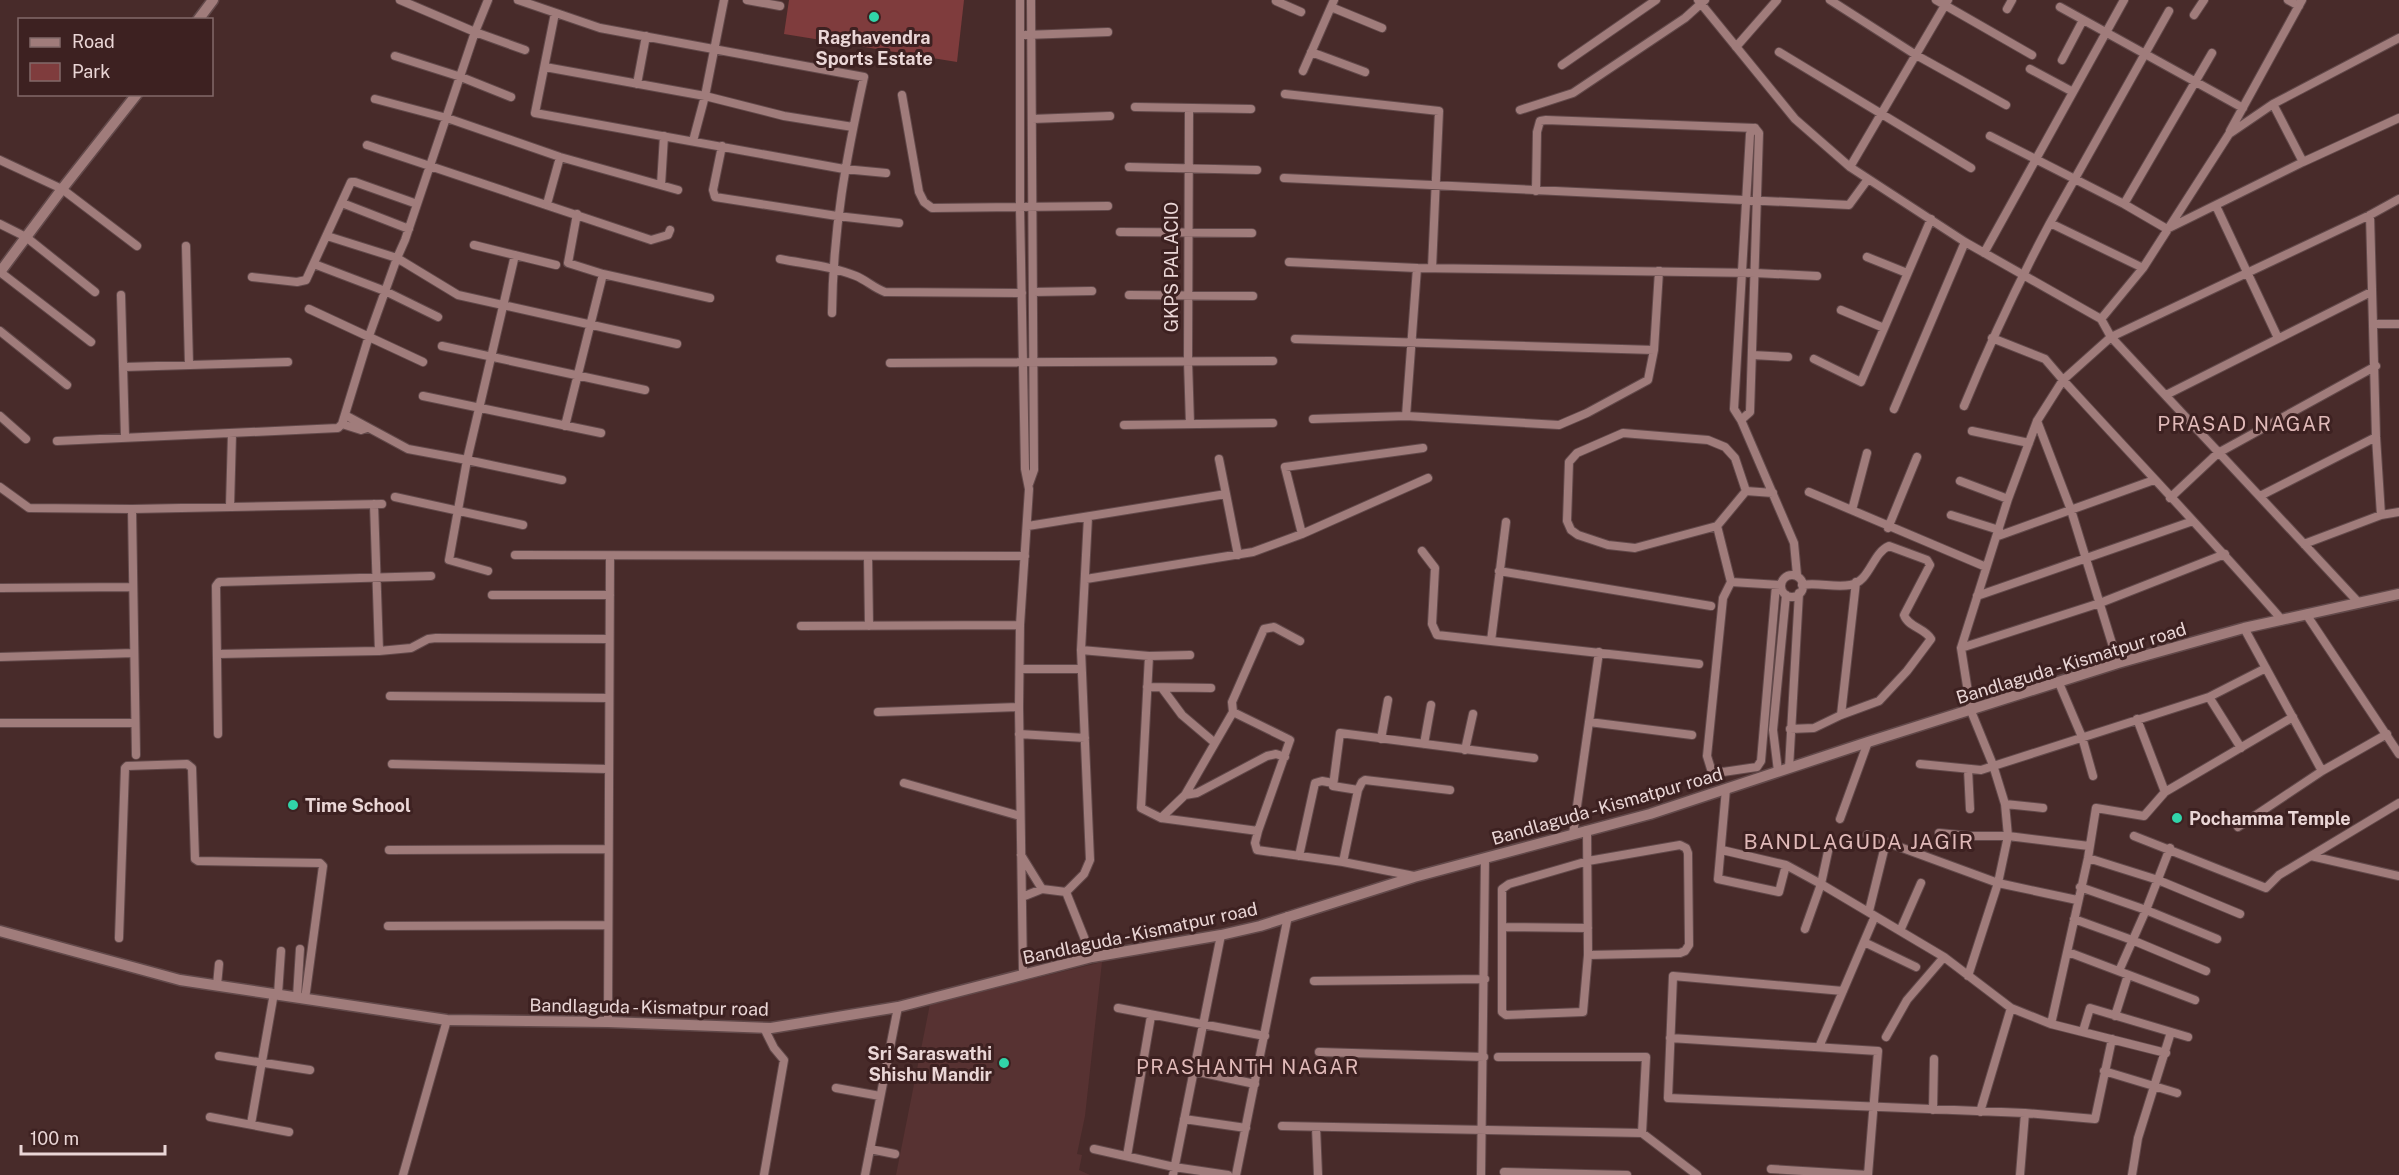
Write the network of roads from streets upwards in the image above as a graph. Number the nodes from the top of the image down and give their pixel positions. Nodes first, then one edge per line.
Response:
1 (213, 0) edge
2 (400, 0) edge
3 (488, 0) edge
4 (518, 0) edge
5 (724, 0) edge
6 (747, 0) edge
7 (1020, 0) edge
8 (1031, 0) edge
9 (1275, 0) edge
10 (1656, 0) edge
11 (1777, 0) edge
12 (1830, 0) edge
13 (1936, 0) edge
14 (2012, 0) edge
15 (2124, 0) edge
16 (2204, 0) edge
17 (2288, 0) edge
18 (1701, 2) edge
19 (1332, 3) edge
20 (1946, 3) edge
21 (2300, 3) edge
22 (780, 6) dead end
23 (2060, 6) dead end
24 (2007, 9) dead end
25 (2169, 11) dead end
26 (1301, 12) dead end
27 (555, 13) junction
28 (2194, 15) dead end
29 (200, 18) edge
30 (2083, 20) junction
31 (1382, 28) dead end
32 (475, 32) junction
33 (1108, 32) dead end
34 (2106, 32) junction
35 (1020, 35) junction
36 (1030, 35) junction
37 (646, 36) junction
38 (2399, 38) edge
39 (1736, 46) junction
40 (714, 49) junction
41 (525, 50) dead end
42 (1311, 52) junction
43 (1779, 52) dead end
44 (2212, 53) dead end
45 (2146, 54) junction
46 (1916, 55) junction
47 (2032, 55) dead end
48 (395, 56) dead end
49 (2062, 60) dead end
50 (1562, 65) dead end
51 (544, 67) junction
52 (2030, 69) dead end
53 (1304, 72) dead end
54 (1365, 72) dead end
55 (461, 77) junction
56 (2196, 82) junction
57 (636, 84) junction
58 (2073, 92) junction
59 (1285, 94) dead end
60 (902, 95) dead end
61 (135, 96) edge
62 (705, 96) junction
63 (511, 97) dead end
64 (375, 99) dead end
65 (2273, 104) junction
66 (2006, 105) dead end
67 (1135, 107) dead end
68 (2243, 108) junction
69 (1251, 109) dead end
70 (1189, 110) junction
71 (1520, 110) dead end
72 (1881, 114) junction
73 (1110, 116) dead end
74 (447, 118) junction
75 (2399, 118) edge
76 (1032, 119) junction
77 (853, 127) junction
78 (1755, 128) junction
79 (2229, 134) junction
80 (664, 136) junction
81 (1990, 136) dead end
82 (693, 141) junction
83 (367, 144) dead end
84 (722, 146) junction
85 (560, 157) junction
86 (2036, 159) junction
87 (0, 160) edge
88 (2303, 162) junction
89 (430, 166) junction
90 (1129, 167) dead end
91 (1188, 167) junction
92 (1850, 167) junction
93 (844, 168) junction
94 (1971, 168) dead end
95 (1257, 170) dead end
96 (886, 173) dead end
97 (1284, 178) dead end
98 (1868, 179) junction
99 (2074, 179) junction
100 (661, 185) junction
101 (1437, 185) junction
102 (62, 189) junction
103 (678, 190) dead end
104 (1536, 190) junction
105 (1746, 199) junction
106 (2399, 199) edge
107 (1757, 200) junction
108 (342, 203) junction
109 (417, 204) junction
110 (547, 204) junction
111 (2124, 204) junction
112 (1107, 206) dead end
113 (2217, 206) junction
114 (1020, 208) junction
115 (1032, 208) junction
116 (577, 214) junction
117 (2370, 215) junction
118 (837, 216) junction
119 (1931, 219) junction
120 (899, 223) dead end
121 (2050, 223) junction
122 (0, 224) edge
123 (409, 229) junction
124 (2168, 229) junction
125 (670, 230) dead end
126 (1120, 232) dead end
127 (1188, 233) junction
128 (1252, 233) dead end
129 (327, 236) junction
130 (26, 237) junction
131 (1965, 242) junction
132 (474, 245) dead end
133 (137, 246) dead end
134 (186, 246) dead end
135 (1984, 253) junction
136 (515, 255) junction
137 (1867, 256) dead end
138 (397, 258) junction
139 (780, 260) dead end
140 (1289, 262) dead end
141 (314, 264) junction
142 (556, 265) dead end
143 (832, 268) junction
144 (1417, 268) junction
145 (1432, 268) junction
146 (2143, 268) junction
147 (1659, 271) junction
148 (0, 272) edge
149 (1742, 272) junction
150 (1755, 273) junction
151 (1907, 273) junction
152 (2246, 273) junction
153 (603, 274) junction
154 (1817, 276) dead end
155 (2022, 276) junction
156 (252, 277) dead end
157 (385, 291) junction
158 (1092, 291) dead end
159 (2371, 291) junction
160 (95, 292) dead end
161 (1033, 292) junction
162 (1022, 293) junction
163 (121, 295) dead end
164 (1129, 295) dead end
165 (1188, 296) junction
166 (1253, 296) dead end
167 (710, 298) dead end
168 (503, 305) junction
169 (309, 309) dead end
170 (1841, 310) dead end
171 (832, 313) dead end
172 (438, 317) dead end
173 (2102, 319) junction
174 (2374, 324) junction
175 (2399, 324) edge
176 (591, 325) junction
177 (1884, 328) junction
178 (0, 331) edge
179 (369, 336) junction
180 (2111, 337) junction
181 (1992, 338) junction
182 (2278, 338) junction
183 (1295, 339) dead end
184 (1413, 341) junction
185 (91, 342) dead end
186 (677, 344) dead end
187 (442, 346) dead end
188 (1654, 350) junction
189 (1752, 355) junction
190 (491, 357) junction
191 (1788, 357) dead end
192 (1814, 359) dead end
193 (1188, 361) junction
194 (1272, 361) dead end
195 (288, 362) dead end
196 (423, 362) dead end
197 (1028, 362) junction
198 (890, 363) dead end
199 (189, 365) junction
200 (2376, 366) junction
201 (124, 367) junction
202 (579, 375) junction
203 (2063, 380) junction
204 (67, 385) dead end
205 (645, 390) dead end
206 (2166, 395) junction
207 (423, 396) dead end
208 (1964, 406) dead end
209 (479, 408) junction
210 (1894, 409) dead end
211 (345, 414) junction
212 (0, 416) edge
213 (1406, 416) junction
214 (1313, 418) dead end
215 (1741, 420) junction
216 (2037, 421) junction
217 (1273, 423) dead end
218 (342, 424) junction
219 (1190, 424) junction
220 (1124, 425) dead end
221 (565, 426) junction
222 (367, 428) junction
223 (1972, 430) dead end
224 (601, 433) dead end
225 (232, 434) junction
226 (125, 437) junction
227 (2376, 437) junction
228 (26, 439) dead end
229 (57, 441) dead end
230 (2029, 443) junction
231 (1422, 448) dead end
232 (1867, 453) dead end
233 (2218, 453) junction
234 (1917, 457) dead end
235 (1220, 459) dead end
236 (467, 460) junction
237 (1428, 478) dead end
238 (562, 480) dead end
239 (2154, 480) junction
240 (1960, 482) dead end
241 (0, 486) edge
242 (1746, 491) junction
243 (1809, 492) dead end
244 (1773, 493) junction
245 (1226, 494) junction
246 (2260, 496) junction
247 (395, 497) dead end
248 (2170, 498) junction
249 (2008, 499) junction
250 (230, 506) junction
251 (132, 509) junction
252 (1852, 510) junction
253 (2071, 510) junction
254 (458, 511) junction
255 (2399, 512) edge
256 (1951, 515) dead end
257 (2381, 515) junction
258 (1088, 517) junction
259 (2193, 521) junction
260 (1506, 522) dead end
261 (523, 525) dead end
262 (1028, 526) junction
263 (1717, 526) junction
264 (1888, 528) junction
265 (1999, 533) junction
266 (1302, 534) junction
267 (2304, 544) junction
268 (1422, 551) dead end
269 (2225, 554) junction
270 (515, 555) dead end
271 (1238, 555) junction
272 (1025, 556) junction
273 (609, 557) junction
274 (868, 557) junction
275 (2087, 559) junction
276 (1986, 567) junction
277 (488, 571) dead end
278 (1499, 571) junction
279 (1797, 575) junction
280 (431, 576) dead end
281 (377, 577) junction
282 (1086, 579) junction
283 (1731, 582) junction
284 (1856, 582) junction
285 (1778, 585) junction
286 (133, 587) junction
287 (0, 588) edge
288 (1801, 589) junction
289 (2399, 594) edge
290 (492, 595) dead end
291 (610, 595) junction
292 (1786, 595) junction
293 (1977, 596) junction
294 (2100, 603) junction
295 (2359, 603) junction
296 (1711, 606) dead end
297 (2306, 614) junction
298 (2282, 620) junction
299 (1020, 625) junction
300 (801, 626) dead end
301 (869, 626) junction
302 (2244, 628) junction
303 (609, 639) junction
304 (1491, 641) junction
305 (1300, 642) dead end
306 (1961, 648) junction
307 (1081, 650) junction
308 (379, 651) junction
309 (1599, 652) junction
310 (134, 653) junction
311 (218, 654) junction
312 (1190, 655) dead end
313 (1149, 656) junction
314 (0, 657) edge
315 (2118, 663) junction
316 (1699, 664) dead end
317 (2266, 668) junction
318 (1020, 669) junction
319 (1081, 669) junction
320 (2059, 683) junction
321 (1147, 687) junction
322 (1162, 687) junction
323 (1211, 688) dead end
324 (390, 696) dead end
325 (2209, 697) junction
326 (609, 698) junction
327 (1388, 700) dead end
328 (1431, 705) dead end
329 (1019, 707) junction
330 (1971, 711) junction
331 (878, 712) dead end
332 (1233, 712) junction
333 (1473, 714) dead end
334 (1840, 715) junction
335 (2292, 717) junction
336 (2137, 719) junction
337 (1589, 722) junction
338 (0, 723) edge
339 (135, 723) junction
340 (1790, 729) junction
341 (218, 734) dead end
342 (1019, 734) junction
343 (2387, 734) junction
344 (1692, 735) dead end
345 (2082, 737) junction
346 (1085, 738) junction
347 (1381, 739) junction
348 (1868, 742) junction
349 (1215, 743) junction
350 (1424, 744) junction
351 (2241, 748) junction
352 (1466, 750) junction
353 (2399, 754) edge
354 (136, 755) dead end
355 (1285, 757) junction
356 (1534, 758) dead end
357 (392, 764) dead end
358 (1920, 764) dead end
359 (1993, 765) junction
360 (1789, 768) junction
361 (608, 769) junction
362 (1968, 769) junction
363 (1778, 771) junction
364 (2322, 771) junction
365 (2092, 776) dead end
366 (904, 783) dead end
367 (1333, 783) junction
368 (1726, 789) junction
369 (1358, 790) junction
370 (1450, 790) dead end
371 (2165, 792) junction
372 (1185, 795) junction
373 (2399, 803) edge
374 (2005, 804) junction
375 (2043, 808) dead end
376 (1970, 809) dead end
377 (1020, 816) junction
378 (1161, 818) junction
379 (1840, 819) dead end
380 (2238, 827) dead end
381 (1587, 830) junction
382 (1257, 831) junction
383 (1939, 833) dead end
384 (1573, 834) junction
385 (1867, 836) dead end
386 (2008, 836) junction
387 (2134, 836) dead end
388 (1886, 842) junction
389 (2089, 846) junction
390 (1829, 847) dead end
391 (2170, 848) junction
392 (608, 849) junction
393 (389, 850) dead end
394 (1722, 850) junction
395 (1021, 855) junction
396 (1299, 856) junction
397 (2311, 856) junction
398 (1485, 858) junction
399 (2088, 858) junction
400 (1588, 861) junction
401 (1343, 862) junction
402 (1786, 865) junction
403 (1414, 876) junction
404 (2399, 876) edge
405 (2158, 880) junction
406 (1921, 883) dead end
407 (1998, 883) junction
408 (1821, 884) junction
409 (2080, 887) junction
410 (1042, 889) junction
411 (1066, 892) junction
412 (1022, 897) junction
413 (2077, 900) junction
414 (2146, 910) junction
415 (1872, 914) junction
416 (2240, 914) dead end
417 (1288, 916) junction
418 (2074, 919) junction
419 (608, 925) junction
420 (388, 926) dead end
421 (1502, 927) junction
422 (1588, 928) junction
423 (1805, 929) dead end
424 (0, 931) edge
425 (1900, 931) junction
426 (1221, 935) junction
427 (119, 938) dead end
428 (2217, 939) dead end
429 (2132, 940) junction
430 (1864, 942) junction
431 (300, 949) dead end
432 (281, 951) dead end
433 (2068, 952) junction
434 (1588, 955) junction
435 (1092, 957) junction
436 (1944, 957) junction
437 (219, 964) dead end
438 (1916, 967) dead end
439 (2206, 971) dead end
440 (2124, 973) junction
441 (1023, 974) junction
442 (1968, 976) junction
443 (1485, 979) junction
444 (1314, 981) dead end
445 (217, 985) junction
446 (1843, 991) junction
447 (276, 994) junction
448 (301, 998) junction
449 (2195, 1000) dead end
450 (898, 1006) junction
451 (1118, 1008) dead end
452 (2011, 1008) junction
453 (1151, 1016) junction
454 (2115, 1016) junction
455 (447, 1020) junction
456 (608, 1022) junction
457 (1203, 1024) junction
458 (2051, 1024) junction
459 (764, 1028) junction
460 (2083, 1031) junction
461 (2171, 1032) junction
462 (1264, 1036) junction
463 (1886, 1037) dead end
464 (2188, 1037) dead end
465 (1670, 1038) junction
466 (2112, 1039) junction
467 (1819, 1047) junction
468 (1319, 1052) dead end
469 (2166, 1053) junction
470 (219, 1056) dead end
471 (1498, 1056) dead end
472 (1484, 1057) junction
473 (1934, 1059) dead end
474 (262, 1062) junction
475 (310, 1070) dead end
476 (1194, 1071) junction
477 (2104, 1071) junction
478 (1255, 1084) junction
479 (2156, 1087) junction
480 (836, 1088) dead end
481 (2177, 1093) dead end
482 (880, 1096) junction
483 (1872, 1108) junction
484 (1933, 1110) junction
485 (1980, 1112) junction
486 (2025, 1113) junction
487 (210, 1117) dead end
488 (1184, 1119) junction
489 (251, 1124) junction
490 (1282, 1126) dead end
491 (1316, 1126) junction
492 (1246, 1128) junction
493 (1482, 1129) junction
494 (289, 1132) dead end
495 (1642, 1133) junction
496 (870, 1149) junction
497 (1094, 1149) dead end
498 (895, 1154) dead end
499 (1127, 1156) junction
500 (1771, 1170) dead end
501 (1174, 1171) edge
502 (1504, 1172) dead end
503 (403, 1175) edge
504 (764, 1175) edge
505 (865, 1175) edge
506 (1228, 1175) edge
507 (1236, 1175) edge
508 (1318, 1175) edge
509 (1481, 1175) edge
510 (1627, 1175) edge
511 (1697, 1175) edge
512 (1868, 1175) edge
513 (2020, 1175) edge
514 (2132, 1175) edge

1 - 29 street
2 - 32 street
3 - 32 street
4 - 27 street
5 - 40 street
6 - 22 street
7 - 35 street
8 - 36 street
9 - 26 street
10 - 50 street
11 - 39 street
12 - 46 street
13 - 20 street
14 - 24 street
15 - 34 street
16 - 28 street
17 - 21 street
18 - 39 street
18 - 71 street
19 - 31 street
19 - 42 street
20 - 46 street
20 - 47 street
21 - 68 street
23 - 30 street
25 - 45 street
27 - 37 street
27 - 51 street
30 - 34 street
30 - 49 street
32 - 41 street
32 - 55 street
33 - 36 street
34 - 45 street
34 - 58 street
35 - 36 street
35 - 114 street
36 - 76 street
37 - 40 street
37 - 57 street
38 - 65 street
39 - 92 street
40 - 62 street
40 - 77 street
42 - 53 street
42 - 54 street
43 - 72 street
44 - 56 street
45 - 56 street
45 - 99 street
46 - 66 street
46 - 72 street
48 - 55 street
51 - 57 street
51 - 80 street
52 - 58 street
55 - 63 street
55 - 74 street
56 - 68 street
56 - 111 street
57 - 62 street
58 - 86 street
59 - 101 street
60 - 114 street
61 - 102 street
62 - 77 street
62 - 82 street
64 - 74 street
65 - 79 street
65 - 88 street
67 - 70 street
68 - 79 street
69 - 70 street
70 - 91 street, GKPS PALACIO
72 - 92 street
72 - 94 street
73 - 76 street
74 - 85 street
74 - 89 street
75 - 88 street
76 - 115 street
77 - 93 street
78 - 104 street
78 - 105 street
78 - 107 street
79 - 124 street
80 - 82 street
80 - 100 street
81 - 86 street
82 - 84 street
83 - 89 street
84 - 93 street
84 - 118 street
85 - 100 street
85 - 110 street
86 - 99 street
86 - 135 street
87 - 102 street
88 - 113 street
89 - 109 street
89 - 110 street
90 - 91 street
91 - 95 street
91 - 127 street, GKPS PALACIO
92 - 98 street
93 - 96 street
93 - 118 street
97 - 101 street
98 - 107 street
98 - 119 street
99 - 111 street
99 - 121 street
100 - 103 street
101 - 104 street
101 - 145 street
102 - 130 street
102 - 133 street
104 - 105 street
105 - 107 street
105 - 149 street
106 - 117 street
107 - 150 street
108 - 109 street
108 - 123 street
108 - 129 street
109 - 123 street
110 - 116 street
111 - 124 street
112 - 115 street
113 - 124 street
113 - 152 street
114 - 115 street
114 - 162 street
115 - 161 street
116 - 125 street
116 - 153 street
117 - 152 street
117 - 159 street
118 - 120 street
118 - 143 street
119 - 131 street
119 - 151 street
121 - 146 street
121 - 155 street
122 - 130 street
123 - 138 street
124 - 146 street
126 - 127 street
127 - 128 street
127 - 165 street, GKPS PALACIO
129 - 138 street
129 - 141 street
130 - 148 street
130 - 160 street
131 - 135 street
131 - 210 street
132 - 136 street
134 - 199 street
135 - 155 street
136 - 142 street
136 - 168 street
137 - 151 street
138 - 157 street
138 - 168 street
139 - 143 street
140 - 144 street
141 - 156 street
141 - 157 street
143 - 162 street
143 - 171 street
144 - 145 street
144 - 184 street
145 - 147 street
146 - 173 street
147 - 149 street
147 - 188 street
148 - 185 street
149 - 150 street
149 - 215 street
150 - 154 street
150 - 189 street
151 - 177 street
152 - 180 street
152 - 182 street
153 - 167 street
153 - 176 street
155 - 173 street
155 - 181 street
157 - 172 street
157 - 179 street
158 - 161 street
159 - 174 street
159 - 182 street
161 - 197 street
162 - 197 street
163 - 201 street
164 - 165 street
165 - 166 street
165 - 193 street, GKPS PALACIO
168 - 176 street
168 - 190 street
169 - 179 street
170 - 177 street
173 - 180 street
174 - 175 street
174 - 200 street
176 - 186 street
176 - 202 street
177 - 192 street
178 - 204 street
179 - 196 street
179 - 211 street
180 - 203 street
180 - 206 street
181 - 203 street
181 - 208 street
182 - 206 street
183 - 184 street
184 - 188 street
184 - 213 street
187 - 190 street
188 - 213 street
189 - 191 street
189 - 215 street
190 - 202 street
190 - 209 street
193 - 194 street
193 - 197 street
193 - 219 street, GKPS PALACIO
195 - 199 street
197 - 198 street
197 - 262 street
199 - 201 street
200 - 227 street
200 - 233 street
201 - 226 street
202 - 205 street
202 - 221 street
203 - 216 street
203 - 239 street
206 - 233 street
207 - 209 street
209 - 221 street
209 - 236 street
211 - 218 street
211 - 222 street
212 - 228 street
213 - 214 street
215 - 244 street
216 - 230 street
216 - 253 street
217 - 219 street
218 - 222 street
218 - 225 street
219 - 220 street
221 - 224 street
222 - 236 street
223 - 230 street
225 - 226 street
225 - 250 street
226 - 229 street
227 - 246 street
227 - 257 street
230 - 249 street
231 - 266 street
232 - 252 street
233 - 246 street
233 - 248 street
234 - 264 street
235 - 245 street
236 - 238 street
236 - 254 street
237 - 266 street
239 - 248 street
239 - 253 street
240 - 249 street
241 - 251 street
242 - 244 street
242 - 263 street
242 - 263 street
243 - 252 street
244 - 279 street
245 - 258 street
245 - 271 street
246 - 267 street
247 - 254 street
248 - 259 street
249 - 265 street
250 - 251 street
250 - 281 street
251 - 286 street
252 - 264 street
253 - 265 street
253 - 275 street
254 - 261 street
254 - 277 street
255 - 257 street
256 - 265 street
257 - 267 street
258 - 262 street
258 - 282 street
259 - 269 street
259 - 275 street
260 - 278 street
262 - 272 street
263 - 283 street
264 - 276 street
265 - 276 street
266 - 271 street
267 - 295 street
268 - 304 street
269 - 294 street
269 - 298 street
270 - 273 street
271 - 282 street
272 - 274 street
272 - 299 street
273 - 274 street
273 - 291 street
274 - 301 street
275 - 293 street
275 - 294 street
276 - 293 street
278 - 296 street
278 - 304 street
279 - 285 street
279 - 288 street
280 - 281 street
281 - 308 street
281 - 311 street
282 - 307 street
283 - 285 street
283 - 285 street
284 - 288 street
284 - 334 street
284 - 334 street
285 - 292 street
286 - 287 street
286 - 310 street
288 - 292 street
288 - 340 street
289 - 295 street, Bandlaguda - Kismatpur road
290 - 291 street
291 - 303 street
292 - 363 street
293 - 306 street
294 - 306 street
294 - 315 street
295 - 297 street, Bandlaguda - Kismatpur road
297 - 298 street, Bandlaguda - Kismatpur road
297 - 343 street
298 - 302 street, Bandlaguda - Kismatpur road
299 - 301 street
299 - 318 street
300 - 301 street
302 - 315 street, Bandlaguda - Kismatpur road
302 - 317 street
303 - 308 street
303 - 326 street
304 - 309 street
305 - 332 street
306 - 330 street
307 - 313 street
307 - 319 street
308 - 311 street
309 - 316 street
309 - 337 street
310 - 314 street
310 - 339 street
311 - 341 street
312 - 313 street
313 - 321 street
315 - 320 street, Bandlaguda - Kismatpur road
317 - 325 street
317 - 335 street
318 - 319 street
318 - 329 street
319 - 346 street
320 - 330 street, Bandlaguda - Kismatpur road
320 - 345 street
321 - 322 street
321 - 378 street
322 - 323 street
322 - 349 street
324 - 326 street
325 - 336 street
325 - 351 street
326 - 361 street
327 - 347 street
328 - 350 street
329 - 331 street
329 - 342 street
330 - 348 street, Bandlaguda - Kismatpur road
330 - 359 street
332 - 349 street
332 - 355 street
333 - 352 street
334 - 340 street
335 - 351 street
335 - 364 street
336 - 345 street
336 - 371 street
337 - 344 street
337 - 384 street
338 - 339 street
339 - 354 street
340 - 360 street
342 - 346 street
342 - 377 street
343 - 353 street
343 - 364 street
345 - 359 street
345 - 365 street
346 - 411 street
347 - 350 street
347 - 367 street
348 - 360 street, Bandlaguda - Kismatpur road
348 - 379 street
349 - 372 street
350 - 352 street
351 - 371 street
352 - 356 street
355 - 372 street
355 - 382 street
357 - 361 street
358 - 362 street
359 - 362 street
359 - 374 street
360 - 363 street, Bandlaguda - Kismatpur road
361 - 392 street
362 - 376 street
363 - 368 street, Bandlaguda - Kismatpur road
364 - 380 street
366 - 377 street
367 - 369 street
367 - 396 street
368 - 381 street, Bandlaguda - Kismatpur road
368 - 394 street
369 - 370 street
369 - 401 street
371 - 389 street
372 - 378 street
373 - 397 street
374 - 375 street
374 - 386 street
377 - 395 street
378 - 382 street
381 - 384 street, Bandlaguda - Kismatpur road
381 - 400 street
382 - 396 street
383 - 386 street
384 - 398 street, Bandlaguda - Kismatpur road
385 - 388 street
386 - 389 street
386 - 407 street
387 - 391 street
388 - 407 street
388 - 415 street
389 - 399 street
390 - 408 street
391 - 397 street
391 - 405 street
392 - 393 street
392 - 419 street
394 - 402 street
394 - 402 street
395 - 410 street
395 - 412 street
396 - 401 street
397 - 404 street
398 - 403 street, Bandlaguda - Kismatpur road
398 - 443 street
399 - 405 street
399 - 409 street
400 - 421 street
400 - 422 street
400 - 434 street
401 - 403 street
402 - 408 street
403 - 417 street, Bandlaguda - Kismatpur road
405 - 414 street
405 - 416 street
406 - 425 street
407 - 413 street
407 - 442 street
408 - 415 street
408 - 423 street
409 - 413 street
409 - 414 street
410 - 411 street
410 - 412 street
411 - 435 street
412 - 441 street
413 - 418 street
414 - 428 street
414 - 429 street
415 - 425 street
415 - 430 street
417 - 426 street, Bandlaguda - Kismatpur road
417 - 462 street
418 - 429 street
418 - 433 street
419 - 420 street
419 - 456 street
421 - 422 street
421 - 434 street
422 - 434 street
424 - 445 street, Bandlaguda - Kismatpur road
425 - 436 street
426 - 435 street, Bandlaguda - Kismatpur road
426 - 457 street
427 - 448 street
429 - 439 street
429 - 440 street
430 - 438 street
430 - 446 street
431 - 448 street
432 - 447 street
433 - 440 street
433 - 458 street
435 - 441 street, Bandlaguda - Kismatpur road
436 - 442 street
436 - 463 street
437 - 445 street
440 - 449 street
440 - 454 street
441 - 450 street, Bandlaguda - Kismatpur road
442 - 452 street
443 - 444 street
443 - 472 street
445 - 447 street, Bandlaguda - Kismatpur road
446 - 465 street
446 - 467 street
447 - 448 street, Bandlaguda - Kismatpur road
447 - 474 street
448 - 455 street, Bandlaguda - Kismatpur road
450 - 459 street, Bandlaguda - Kismatpur road
450 - 482 street
451 - 453 street
452 - 458 street
452 - 485 street
453 - 457 street
453 - 499 street
454 - 460 street
454 - 461 street
455 - 456 street, Bandlaguda - Kismatpur road
455 - 503 street
456 - 459 street, Bandlaguda - Kismatpur road
457 - 462 street
457 - 476 street
458 - 460 street
459 - 504 street
460 - 466 street
461 - 464 street
461 - 469 street
462 - 478 street
465 - 467 street
465 - 483 street
466 - 469 street
466 - 477 street
467 - 483 street
468 - 472 street
469 - 479 street
470 - 474 street
471 - 495 street
472 - 493 street
473 - 484 street
474 - 475 street
474 - 489 street
476 - 478 street
476 - 488 street
477 - 479 street
477 - 486 street
478 - 492 street
479 - 481 street
479 - 514 street
480 - 482 street
482 - 496 street
483 - 484 street
483 - 512 street
484 - 485 street
485 - 486 street
486 - 513 street
487 - 489 street
488 - 492 street
488 - 501 street
489 - 494 street
490 - 491 street
491 - 493 street
491 - 508 street
492 - 507 street
493 - 495 street
493 - 509 street
495 - 511 street
496 - 498 street
496 - 505 street
497 - 499 street
499 - 501 street
500 - 512 street
501 - 506 street
502 - 510 street

